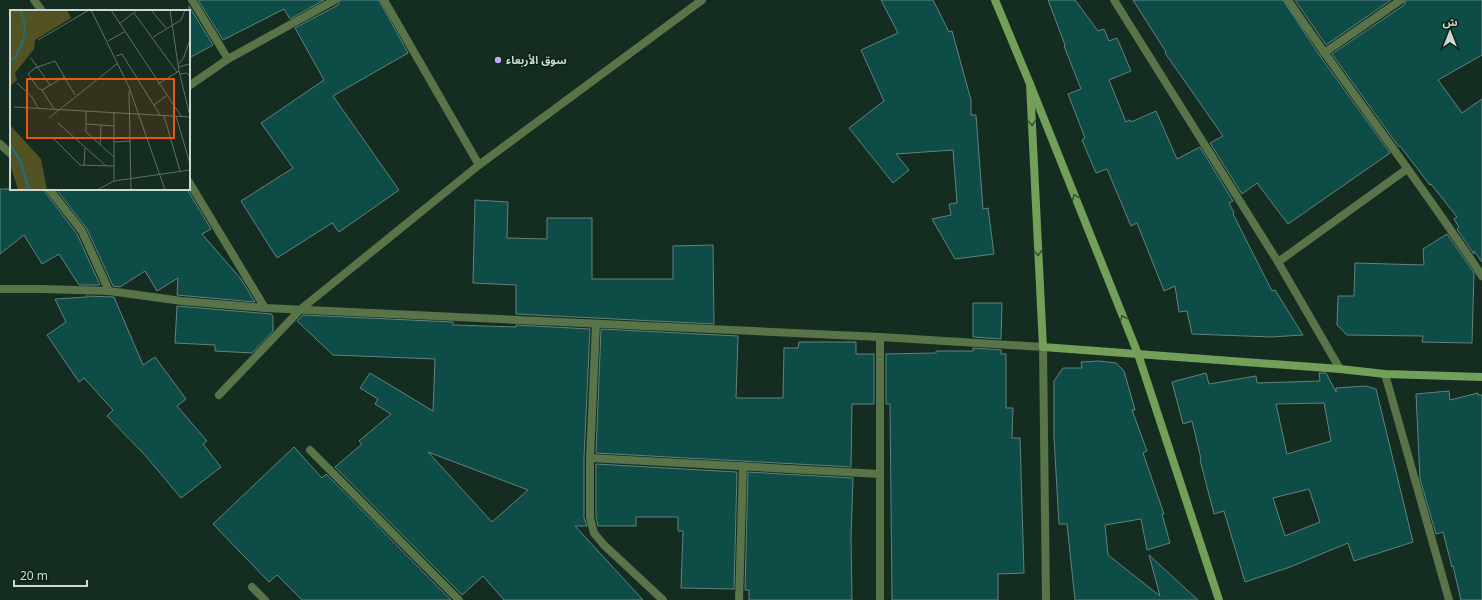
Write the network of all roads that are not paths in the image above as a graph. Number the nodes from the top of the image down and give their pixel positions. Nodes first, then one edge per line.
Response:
1 (34, 0) edge
2 (192, 0) edge
3 (336, 0) edge
4 (384, 0) edge
5 (702, 0) edge
6 (995, 0) edge
7 (1114, 0) edge
8 (1288, 0) edge
9 (1401, 0) edge
10 (41, 10) edge
11 (1324, 53) junction
12 (228, 60) junction
13 (1030, 84) junction
14 (190, 85) edge
15 (0, 144) edge
16 (10, 153) edge
17 (479, 165) junction
18 (1407, 169) junction
19 (190, 184) edge
20 (50, 190) edge
21 (1278, 262) junction
22 (1482, 276) edge
23 (0, 289) edge
24 (109, 291) junction
25 (265, 308) junction
26 (301, 309) junction
27 (596, 324) junction
28 (880, 337) junction
29 (1043, 347) junction
30 (1138, 354) junction
31 (1340, 369) junction
32 (1385, 374) junction
33 (1482, 377) edge
34 (219, 395) dead end
35 (310, 450) dead end
36 (590, 458) junction
37 (743, 466) junction
38 (880, 474) junction
39 (252, 587) dead end
40 (265, 600) edge
41 (459, 600) edge
42 (663, 600) edge
43 (739, 600) edge
44 (880, 600) edge
45 (1046, 600) edge
46 (1218, 600) edge
47 (1449, 600) edge

1 - 10 street
2 - 12 street
3 - 12 street
4 - 17 street
5 - 17 street
6 - 13 street
7 - 21 street
8 - 11 street
9 - 11 street
11 - 18 street
12 - 14 street
13 -> 29 street
30 -> 13 street
15 - 16 street
17 - 26 street
18 - 21 street
18 - 22 street
19 - 25 street
20 - 24 street
21 - 31 street
23 - 24 street
24 - 25 street
25 - 26 street
26 - 27 street
26 - 34 street
27 - 28 street
27 - 36 street
28 - 29 street
28 - 38 street
29 - 30 street
29 - 45 street
30 - 31 street
30 - 46 street
31 - 32 street
32 - 33 street
32 - 47 street
35 - 41 street
36 - 37 street
36 - 42 street
37 - 38 street
37 - 43 street
38 - 44 street
39 - 40 street

